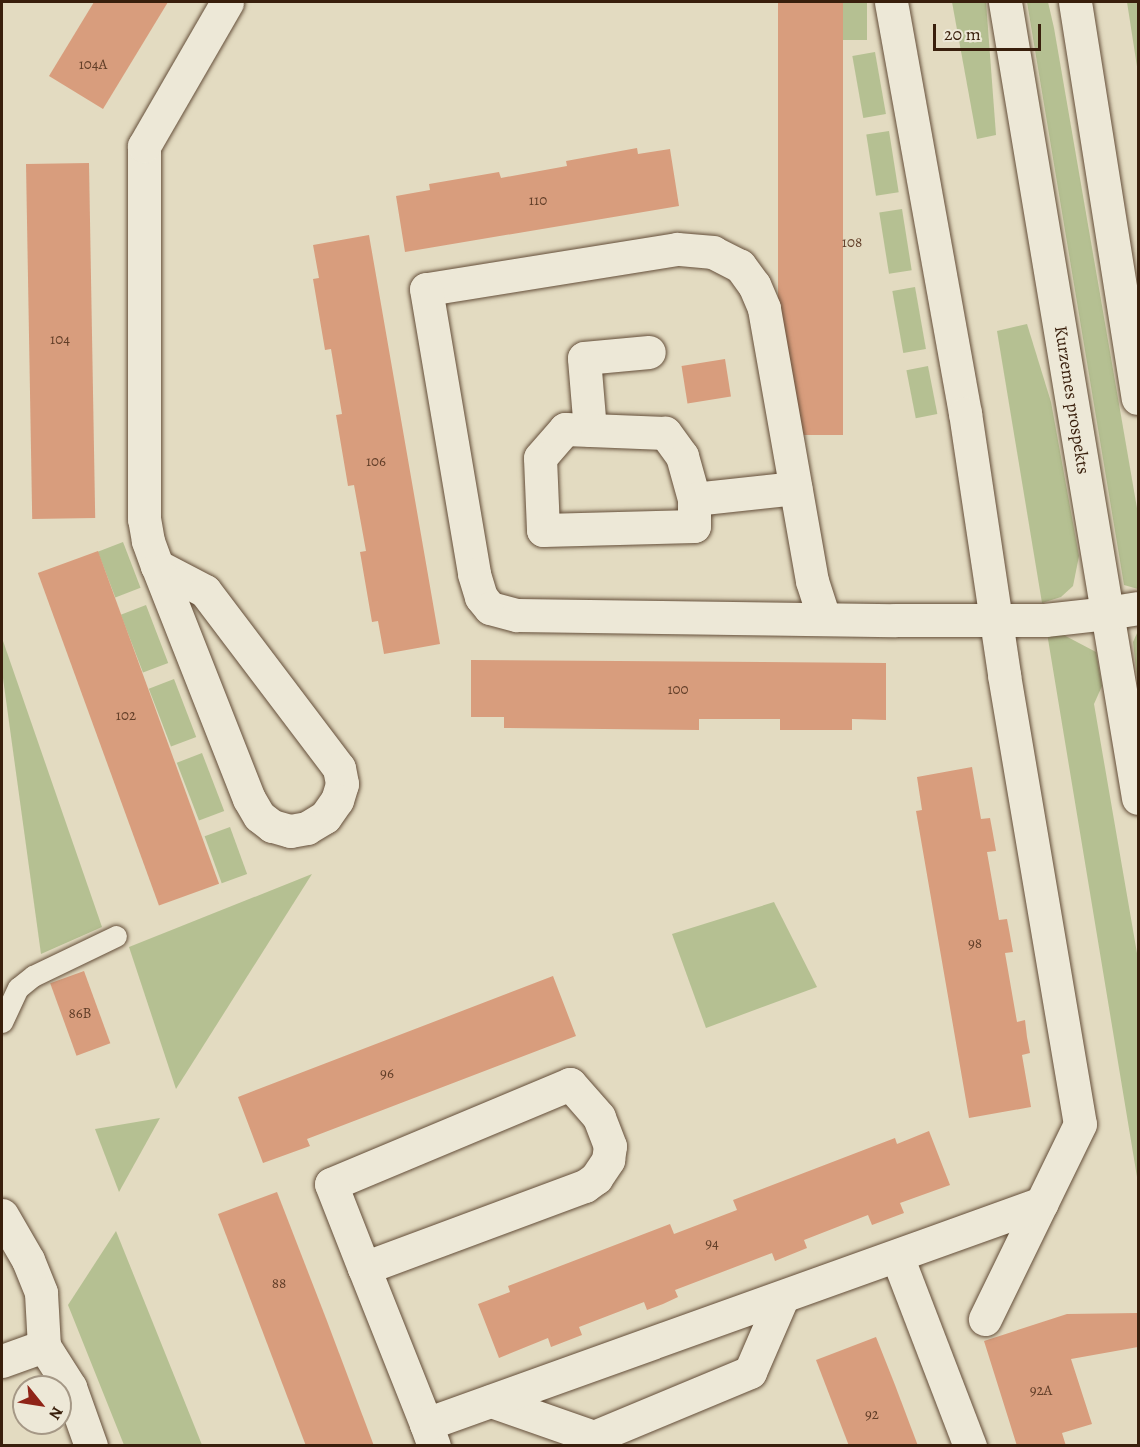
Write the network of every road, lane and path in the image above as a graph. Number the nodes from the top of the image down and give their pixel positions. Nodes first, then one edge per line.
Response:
1 (227, 2) edge
2 (891, 2) edge
3 (1005, 2) edge
4 (1075, 2) edge
5 (649, 352) dead end
6 (1138, 398) edge
7 (590, 430) junction
8 (795, 488) junction
9 (694, 499) junction
10 (157, 566) junction
11 (1123, 610) edge
12 (824, 618) junction
13 (997, 619) junction
14 (1138, 798) edge
15 (116, 936) dead end
16 (2, 1022) edge
17 (1042, 1203) junction
18 (2, 1215) edge
19 (897, 1256) junction
20 (364, 1268) junction
21 (782, 1298) junction
22 (985, 1319) dead end
23 (44, 1346) junction
24 (2, 1361) edge
25 (491, 1401) junction
26 (430, 1435) edge
27 (91, 1446) edge
28 (970, 1446) edge

1 - 10 street
2 - 13 street
3 - 11 street, Kurzemes prospekts
4 - 6 street
5 - 7 street
7 - 9 street
7 - 9 street
8 - 9 street
8 - 12 street
8 - 12 street
10 - 10 street
11 - 13 street
11 - 14 street, Kurzemes prospekts
12 - 13 street
13 - 17 street
15 - 16 lane
17 - 19 street
17 - 22 street
18 - 23 street
19 - 21 street
19 - 28 street
20 - 20 street
20 - 26 street
21 - 25 street
21 - 25 street
23 - 24 street
23 - 27 street
25 - 26 street

